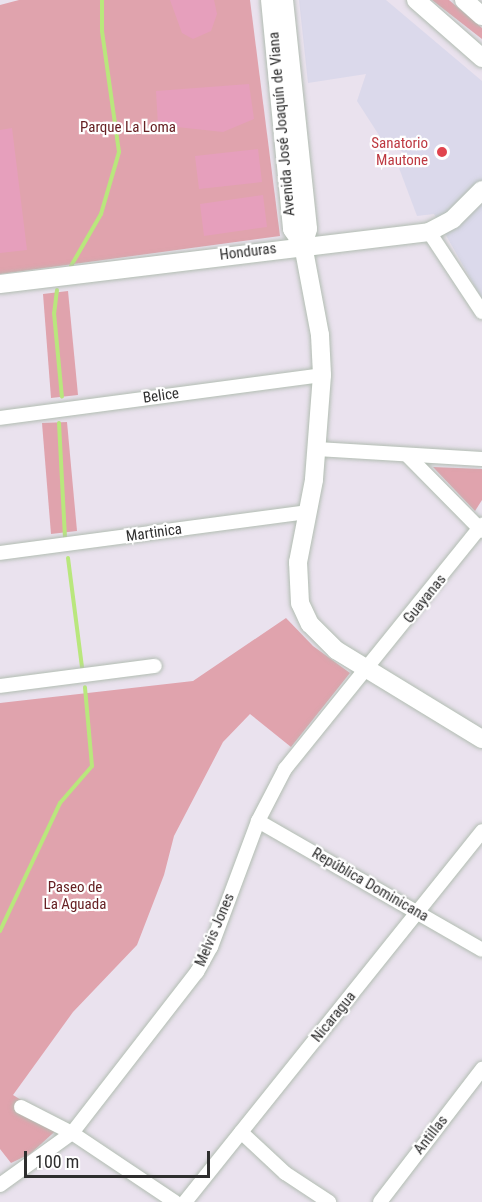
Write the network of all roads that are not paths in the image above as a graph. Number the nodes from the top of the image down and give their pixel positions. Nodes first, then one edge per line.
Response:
1 (270, 0) edge
2 (284, 0) edge
3 (416, 0) edge
4 (464, 0) edge
5 (482, 16) edge
6 (482, 58) edge
7 (285, 79) junction
8 (482, 190) edge
9 (429, 232) junction
10 (303, 245) junction
11 (0, 284) edge
12 (482, 312) edge
13 (322, 375) junction
14 (0, 418) edge
15 (317, 449) junction
16 (408, 456) junction
17 (482, 459) edge
18 (307, 512) junction
19 (481, 529) edge
20 (0, 553) edge
21 (155, 666) dead end
22 (366, 671) junction
23 (0, 686) edge
24 (482, 739) edge
25 (258, 821) junction
26 (482, 831) edge
27 (419, 912) junction
28 (482, 950) edge
29 (482, 1069) edge
30 (21, 1107) dead end
31 (241, 1132) junction
32 (72, 1133) junction
33 (0, 1185) edge
34 (175, 1202) edge
35 (185, 1202) edge
36 (329, 1202) edge
37 (380, 1202) edge

1 - 7 street, Avenida José Joaquín de Viana
2 - 7 street, Avenida José Joaquín de Viana
3 - 6 street
4 - 5 street
7 - 10 street, Avenida José Joaquín de Viana
8 - 9 street, Honduras
9 - 10 street, Honduras
9 - 12 street
10 - 11 street, Honduras
10 - 13 street, Avenida José Joaquín de Viana
13 - 14 street, Belice
13 - 15 street, Avenida José Joaquín de Viana
15 - 16 street
15 - 18 street, Avenida José Joaquín de Viana
16 - 17 street
16 - 19 street
18 - 20 street, Martinica
18 - 22 street, Avenida José Joaquín de Viana
19 - 22 street, Guayanas
21 - 23 street
22 - 24 street, Avenida José Joaquín de Viana
22 - 25 street, Melvis Jones
25 - 27 street, República Dominicana
25 - 32 street, Melvis Jones
26 - 27 street, Nicaragua
27 - 28 street, República Dominicana
27 - 31 street, Nicaragua
29 - 37 street, Antillas
30 - 32 street
31 - 35 street, Nicaragua
31 - 36 street
32 - 33 street, Melvis Jones
32 - 34 street

